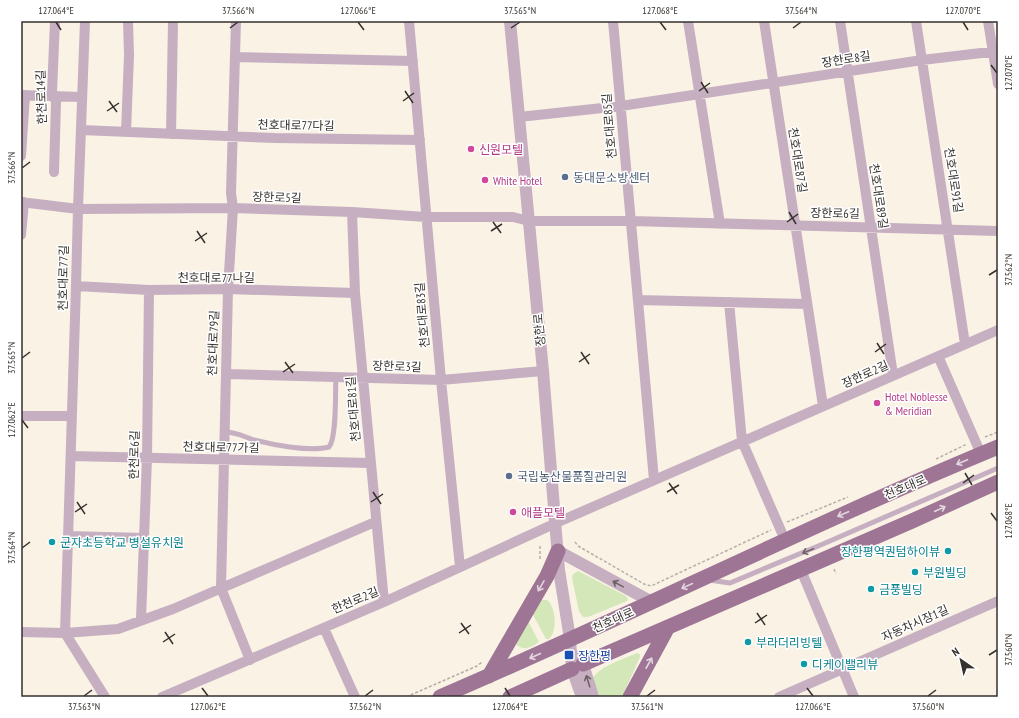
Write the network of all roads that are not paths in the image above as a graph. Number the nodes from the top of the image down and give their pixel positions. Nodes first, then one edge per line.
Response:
1 (55, 21) edge
2 (85, 21) edge
3 (128, 21) edge
4 (173, 21) edge
5 (236, 21) edge
6 (409, 21) edge
7 (510, 21) edge
8 (613, 21) edge
9 (688, 21) edge
10 (764, 21) edge
11 (840, 21) edge
12 (916, 21) edge
13 (988, 21) edge
14 (995, 51) edge
15 (235, 57) junction
16 (922, 60) junction
17 (413, 62) junction
18 (847, 72) junction
19 (774, 84) junction
20 (998, 84) edge
21 (699, 94) junction
22 (23, 95) edge
23 (54, 96) junction
24 (82, 97) junction
25 (621, 106) junction
26 (519, 117) junction
27 (81, 130) junction
28 (126, 132) junction
29 (171, 134) junction
30 (233, 137) junction
31 (420, 140) junction
32 (21, 156) edge
33 (54, 172) dead end
34 (23, 202) edge
35 (233, 208) junction
36 (78, 209) junction
37 (352, 212) junction
38 (426, 217) junction
39 (529, 221) junction
40 (631, 221) junction
41 (720, 224) junction
42 (795, 226) junction
43 (871, 227) junction
44 (948, 230) junction
45 (998, 231) edge
46 (21, 235) edge
47 (76, 286) junction
48 (228, 289) junction
49 (149, 290) junction
50 (356, 293) junction
51 (638, 300) junction
52 (729, 302) junction
53 (807, 304) junction
54 (998, 330) edge
55 (965, 344) junction
56 (938, 356) junction
57 (542, 371) junction
58 (226, 374) junction
59 (893, 375) junction
60 (336, 377) junction
61 (363, 378) junction
62 (441, 380) junction
63 (823, 406) junction
64 (21, 416) edge
65 (72, 416) junction
66 (224, 432) junction
67 (742, 441) junction
68 (998, 447) edge
69 (981, 454) junction
70 (71, 456) junction
71 (147, 458) junction
72 (223, 460) junction
73 (370, 462) junction
74 (654, 480) junction
75 (997, 480) edge
76 (912, 521) junction
77 (375, 522) junction
78 (556, 523) junction
79 (68, 536) junction
80 (144, 538) junction
81 (785, 540) junction
82 (558, 551) junction
83 (460, 567) junction
84 (801, 570) junction
85 (703, 579) junction
86 (221, 588) junction
87 (998, 601) edge
88 (384, 602) junction
89 (652, 602) junction
90 (141, 620) junction
91 (668, 627) junction
92 (324, 628) junction
93 (21, 632) edge
94 (65, 633) junction
95 (570, 639) junction
96 (602, 657) junction
97 (250, 660) junction
98 (578, 667) junction
99 (842, 669) junction
100 (489, 676) junction
101 (105, 697) edge
102 (162, 697) edge
103 (355, 697) edge
104 (440, 697) edge
105 (510, 697) edge
106 (582, 697) edge
107 (593, 697) edge
108 (630, 697) edge
109 (779, 697) edge
110 (854, 697) edge

1 - 23 street, 한천로14길
2 - 24 street, 천호대로77길
3 - 28 street
4 - 29 street
5 - 15 street, 천호대로79길
6 - 17 street, 천호대로83길
7 - 26 street, 장한로
8 - 25 street, 천호대로85길
9 - 21 street
10 - 19 street, 천호대로87길
11 - 18 street, 천호대로89길
12 - 16 street, 천호대로91길
13 - 14 street
14 - 16 street, 장한로8길
14 - 20 street
15 - 17 street
15 - 30 street, 천호대로79길
16 - 18 street, 장한로8길
16 - 44 street, 천호대로91길
17 - 31 street, 천호대로83길
18 - 19 street, 장한로8길
18 - 43 street, 천호대로89길
19 - 21 street, 장한로8길
19 - 42 street, 천호대로87길
21 - 25 street, 장한로8길
21 - 41 street
22 - 23 street
22 - 32 street
23 - 24 street
23 - 33 street, 한천로14길
24 - 27 street, 천호대로77길
25 - 26 street, 장한로8길
25 - 40 street, 천호대로85길
26 - 39 street, 장한로
27 - 28 street, 천호대로77다길
27 - 36 street, 천호대로77길
28 - 29 street, 천호대로77다길
29 - 30 street, 천호대로77다길
30 - 31 street, 천호대로77다길
30 - 35 street, 천호대로79길
31 - 38 street, 천호대로83길
34 - 36 street, 장한로5길
34 - 46 street, 장한로5길
35 - 36 street, 장한로5길
35 - 37 street, 장한로5길
35 - 48 street, 천호대로79길
36 - 47 street, 천호대로77길
37 - 38 street, 장한로5길
37 - 50 street, 천호대로81길
38 - 39 street, 장한로5길
38 - 62 street, 천호대로83길
39 - 40 street, 장한로6길
39 - 57 street, 장한로
40 - 41 street, 장한로6길
40 - 51 street, 천호대로85길
41 - 42 street, 장한로6길
42 - 43 street, 장한로6길
42 - 53 street, 천호대로87길
43 - 44 street, 장한로6길
43 - 59 street, 천호대로89길
44 - 45 street, 장한로6길
44 - 55 street, 천호대로91길
47 - 49 street, 천호대로77나길
47 - 65 street, 천호대로77길
48 - 49 street, 천호대로77나길
48 - 50 street, 천호대로77나길
48 - 58 street, 천호대로79길
49 - 71 street, 한천로6길
50 - 61 street, 천호대로81길
51 - 52 street
51 - 74 street, 천호대로85길
52 - 53 street
52 - 67 street
53 - 63 street, 천호대로87길
54 - 55 street, 장한로2길
55 - 56 street, 장한로2길
56 - 59 street, 장한로2길
56 - 69 street
57 - 62 street, 장한로3길
57 - 78 street, 장한로
58 - 60 street, 장한로3길
58 - 66 street, 천호대로79길
59 - 63 street, 장한로2길
60 - 61 street, 장한로3길
60 - 66 lane
61 - 62 street, 장한로3길
61 - 73 street, 천호대로81길
62 - 83 street, 천호대로83길
63 - 67 street, 장한로2길
64 - 65 street
65 - 70 street, 천호대로77길
66 - 72 street, 천호대로79길
67 - 74 street, 장한로2길
67 - 81 street
68 - 69 main road, 천호대로
69 -> 81 main road, 천호대로
70 - 71 street, 천호대로77가길
70 - 79 street, 천호대로77길
71 - 72 street, 천호대로77가길
71 - 80 street, 한천로6길
72 - 73 street, 천호대로77가길
72 - 86 street, 천호대로79길
73 - 77 street, 천호대로81길
74 - 78 street, 장한로2길
76 -> 75 main road
75 -> 85 lane
76 - 84 main road
76 - 96 lane
77 - 86 street
77 - 88 street, 천호대로81길
78 - 82 street, 장한로
78 - 83 street, 한천로2길
79 - 80 street
79 - 94 street, 천호대로77길
80 - 90 street, 한천로6길
81 - 85 main road, 천호대로
89 -> 82 street
82 - 95 street, 장한로
82 -> 100 main road
83 - 88 street, 한천로2길
84 - 91 main road
84 - 99 street
85 -> 89 main road, 천호대로
86 - 90 street
86 - 97 street, 천호대로79길
87 - 99 street, 자동차시장1길
88 - 92 street, 한천로2길
89 - 95 main road, 천호대로
90 - 94 street
91 - 96 main road
108 -> 91 main road
92 - 97 street, 한천로2길
92 - 103 street
93 - 94 street
94 - 101 street
95 - 98 street, 장한로
95 -> 100 main road, 천호대로
96 - 98 main road
97 - 102 street, 한천로2길
98 - 105 main road
98 - 106 street, 장한로
107 -> 98 street, 장한로
99 - 109 street, 자동차시장1길
99 - 110 street
100 - 104 main road, 천호대로

